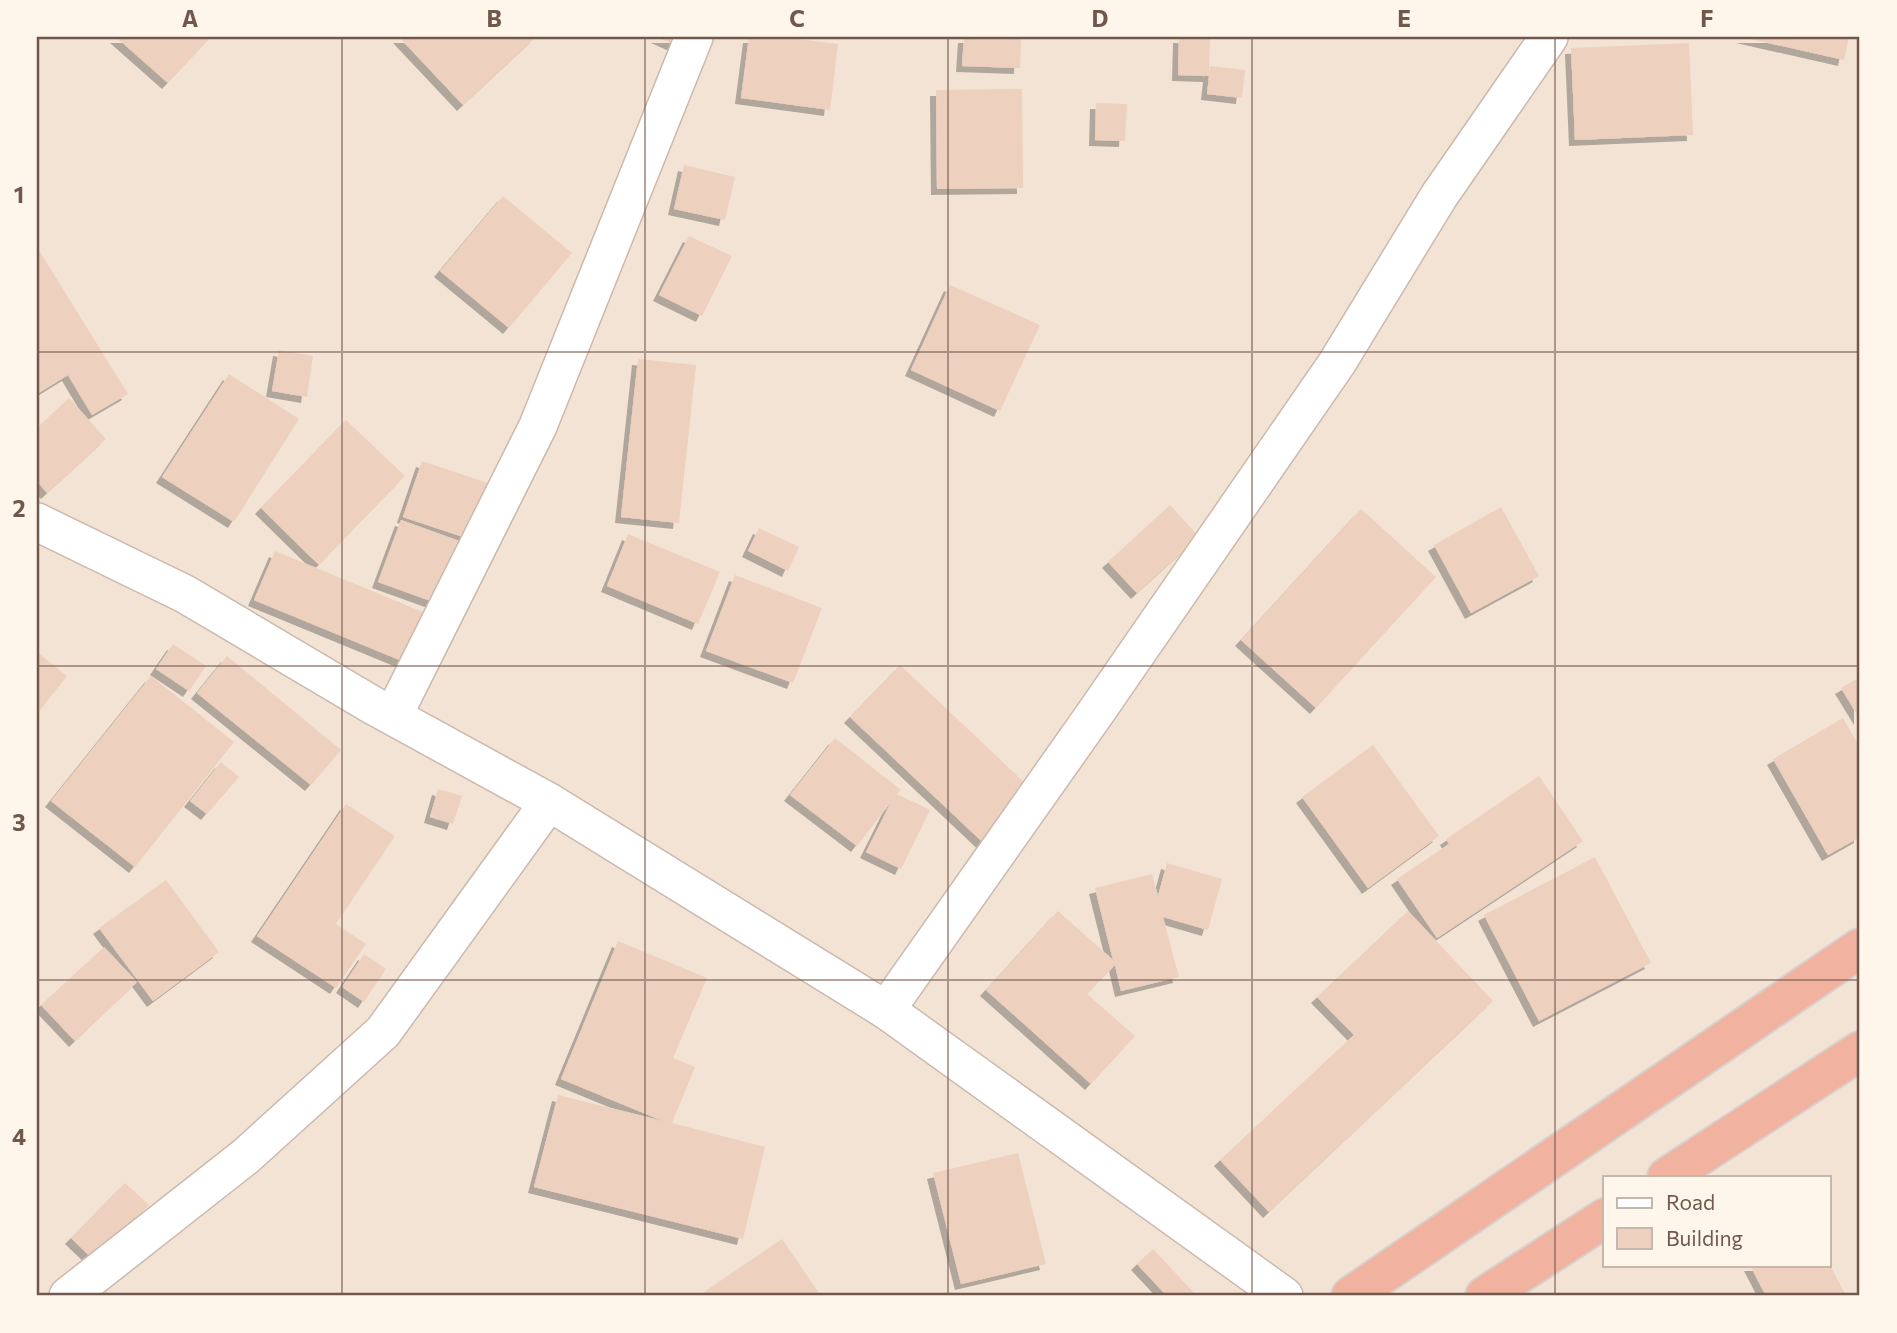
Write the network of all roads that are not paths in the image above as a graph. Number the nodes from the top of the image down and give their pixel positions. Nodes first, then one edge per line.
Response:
1 (694, 37) edge
2 (1549, 37) edge
3 (37, 522) edge
4 (393, 716) junction
5 (549, 802) junction
6 (1860, 948) edge
7 (886, 1010) junction
8 (1860, 1051) edge
9 (1669, 1176) edge
10 (1603, 1219) edge
11 (68, 1296) edge
12 (1284, 1296) edge
13 (1351, 1296) edge
14 (1485, 1296) edge

1 - 4 street
2 - 7 street
3 - 4 street
4 - 5 street
5 - 7 street
5 - 11 street
6 - 13 highway
7 - 12 street
8 - 9 highway
10 - 14 highway

